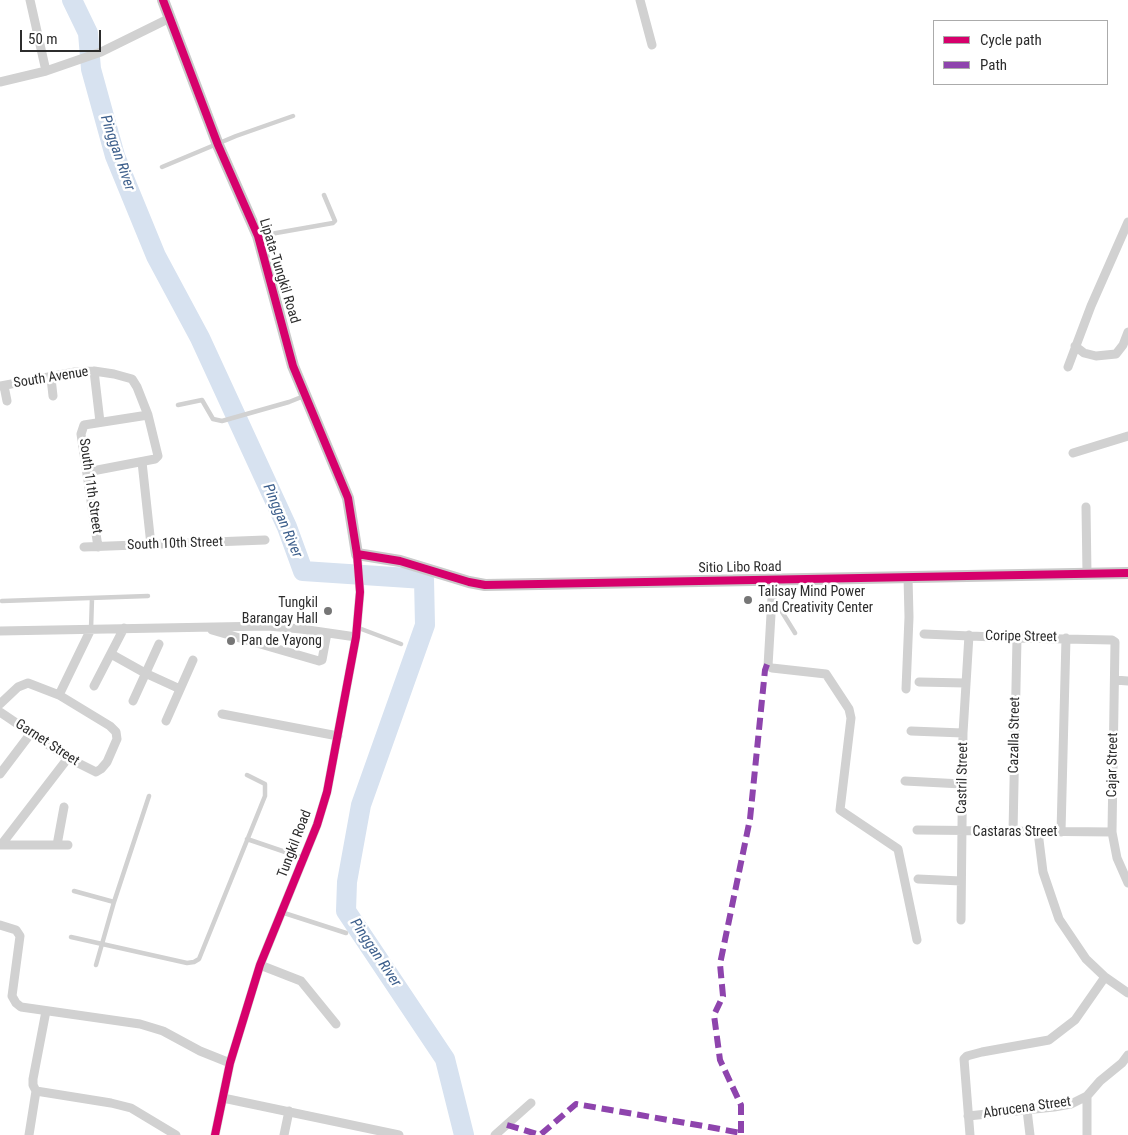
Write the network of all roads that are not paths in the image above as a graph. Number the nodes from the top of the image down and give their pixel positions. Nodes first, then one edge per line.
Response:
1 (30, 0) edge
2 (163, 0) edge
3 (640, 0) edge
4 (170, 18) junction
5 (652, 45) dead end
6 (46, 71) junction
7 (0, 82) edge
8 (293, 116) dead end
9 (218, 145) junction
10 (162, 167) dead end
11 (324, 195) dead end
12 (1128, 222) edge
13 (1125, 232) edge
14 (258, 236) junction
15 (1128, 332) edge
16 (1075, 346) junction
17 (1068, 367) dead end
18 (94, 371) junction
19 (51, 378) junction
20 (2, 386) edge
21 (305, 395) junction
22 (54, 396) dead end
23 (7, 401) dead end
24 (178, 406) dead end
25 (148, 415) junction
26 (100, 422) junction
27 (1128, 436) edge
28 (1073, 453) dead end
29 (142, 462) junction
30 (87, 472) junction
31 (1086, 507) dead end
32 (265, 540) dead end
33 (151, 545) junction
34 (84, 547) dead end
35 (98, 547) junction
36 (357, 557) junction
37 (1128, 573) edge
38 (1087, 574) junction
39 (908, 577) junction
40 (773, 580) junction
41 (148, 596) dead end
42 (772, 596) junction
43 (92, 598) junction
44 (2, 601) dead end
45 (203, 627) junction
46 (124, 628) junction
47 (91, 629) junction
48 (0, 631) edge
49 (356, 632) junction
50 (327, 633) junction
51 (795, 633) dead end
52 (924, 634) dead end
53 (969, 635) junction
54 (1017, 638) junction
55 (1066, 638) junction
56 (159, 644) dead end
57 (400, 644) dead end
58 (1116, 644) joint
59 (112, 654) junction
60 (194, 660) dead end
61 (145, 673) junction
62 (1115, 680) junction
63 (1128, 681) edge
64 (919, 682) dead end
65 (965, 683) junction
66 (94, 686) dead end
67 (906, 688) dead end
68 (180, 689) junction
69 (58, 695) junction
70 (133, 701) dead end
71 (0, 703) edge
72 (0, 712) edge
73 (222, 714) dead end
74 (166, 721) dead end
75 (911, 731) dead end
76 (31, 733) junction
77 (963, 733) junction
78 (338, 736) junction
79 (68, 758) junction
80 (0, 774) edge
81 (247, 775) dead end
82 (905, 781) dead end
83 (962, 784) junction
84 (149, 796) dead end
85 (64, 806) dead end
86 (917, 830) dead end
87 (962, 832) junction
88 (1013, 832) junction
89 (1038, 832) junction
90 (1061, 832) junction
91 (1112, 832) junction
92 (248, 839) junction
93 (0, 845) edge
94 (56, 845) junction
95 (68, 845) dead end
96 (304, 858) junction
97 (918, 879) dead end
98 (962, 881) junction
99 (1128, 883) edge
100 (74, 891) dead end
101 (114, 902) junction
102 (281, 912) junction
103 (961, 920) dead end
104 (0, 925) edge
105 (346, 933) dead end
106 (71, 937) dead end
107 (917, 940) dead end
108 (102, 944) junction
109 (96, 965) dead end
110 (260, 965) junction
111 (1105, 977) junction
112 (1128, 993) edge
113 (46, 1011) junction
114 (336, 1024) dead end
115 (1128, 1055) edge
116 (230, 1063) junction
117 (1125, 1066) edge
118 (36, 1091) junction
119 (1087, 1096) junction
120 (223, 1098) junction
121 (531, 1103) dead end
122 (1026, 1110) junction
123 (289, 1111) junction
124 (968, 1116) junction
125 (368, 1131) edge
126 (28, 1135) edge
127 (176, 1135) edge
128 (215, 1135) edge
129 (284, 1135) edge
130 (398, 1135) edge
131 (495, 1135) edge
132 (970, 1135) edge
133 (1030, 1135) edge
134 (1087, 1135) edge

1 - 6 street
2 - 4 street, Lipata-Tungkil Road
3 - 5 street
4 - 6 street
4 - 9 street, Lipata-Tungkil Road
6 - 7 street
8 - 9 lane
9 - 10 lane
9 - 14 street, Lipata-Tungkil Road
11 - 14 lane
12 - 13 street
13 - 16 street
14 - 21 street, Lipata-Tungkil Road
15 - 16 street
16 - 17 street
18 - 19 street, South Avenue
18 - 25 street, South Avenue
18 - 26 street
19 - 20 street, South Avenue
19 - 22 street
20 - 23 street
21 - 24 lane
21 - 36 street, Lipata-Tungkil Road
25 - 26 street
25 - 29 street
26 - 30 street, South 11th Street
27 - 28 street
29 - 30 street
29 - 33 street
30 - 35 street, South 11th Street
31 - 38 street
32 - 33 street, South 10th Street
33 - 35 street, South 10th Street
34 - 35 street, South 10th Street
36 - 40 street, Sitio Libo Road
36 - 49 street, Tungkil Road
37 - 38 street, Sitio Libo Road
38 - 39 street, Sitio Libo Road
39 - 40 street, Sitio Libo Road
39 - 67 street
40 - 42 street
41 - 43 lane
42 - 51 lane
42 - 107 street
43 - 44 lane
43 - 47 lane
45 - 46 street
45 - 50 street
45 - 50 street
46 - 47 street
46 - 59 street
47 - 48 street
47 - 69 street
49 - 50 street
49 - 57 lane
49 - 78 street, Tungkil Road
52 - 53 street, Coripe Street
53 - 54 street, Coripe Street
53 - 65 street, Castril Street
54 - 55 street, Coripe Street
54 - 88 street, Cazalla Street
55 - 58 street, Coripe Street
55 - 90 street
56 - 61 street
58 - 62 street, Cajar Street
59 - 61 street
59 - 66 street
60 - 68 street
61 - 68 street
61 - 70 street
62 - 63 street
62 - 91 street, Cajar Street
64 - 65 street
65 - 77 street, Castril Street
68 - 74 street
69 - 71 street
69 - 79 street, Garnet Street
72 - 76 street, Garnet Street
73 - 78 street
75 - 77 street
76 - 79 street, Garnet Street
76 - 80 street
77 - 83 street, Castril Street
78 - 96 street, Tungkil Road
79 - 93 street
81 - 92 lane
82 - 83 street
83 - 87 street, Castril Street
84 - 101 lane
85 - 94 street
86 - 87 street, Castaras Street
87 - 88 street, Castaras Street
87 - 98 street, Castril Street
88 - 89 street, Castaras Street
89 - 90 street, Castaras Street
89 - 111 street
90 - 91 street, Castaras Street
91 - 99 street, Cajar Street
92 - 96 lane
92 - 108 lane
93 - 94 street
94 - 95 street
96 - 102 street, Tungkil Road
97 - 98 street
98 - 103 street, Castril Street
100 - 101 lane
101 - 108 lane
102 - 105 lane
102 - 110 street, Tungkil Road
104 - 113 street
106 - 108 lane
108 - 109 lane
110 - 114 street
110 - 116 street, Tungkil Road
111 - 112 street
111 - 124 street, Abrucena Street
113 - 116 street
113 - 118 street
115 - 117 street, Abrucena Street
116 - 120 street, Tungkil Road
117 - 119 street, Abrucena Street
118 - 126 street
118 - 127 street
119 - 122 street, Abrucena Street
119 - 134 street
120 - 123 street
120 - 128 street, Tungkil Road
121 - 131 street
122 - 124 street, Abrucena Street
122 - 133 street
123 - 125 street
123 - 129 street
124 - 132 street, Abrucena Street
125 - 130 street

